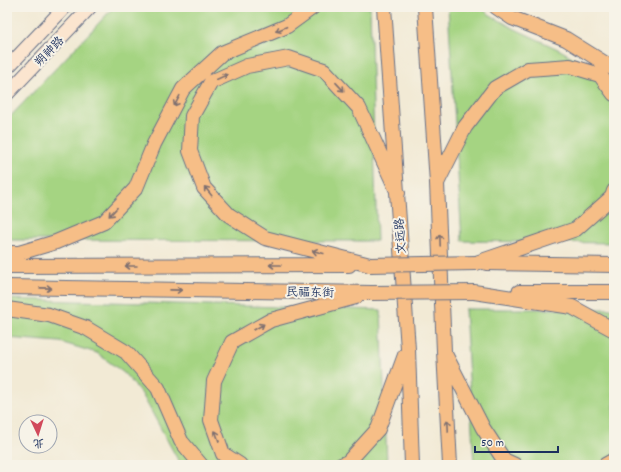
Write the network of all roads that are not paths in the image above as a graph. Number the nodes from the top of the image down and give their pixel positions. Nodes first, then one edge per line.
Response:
1 (65, 7) edge
2 (90, 7) edge
3 (313, 7) edge
4 (384, 7) edge
5 (425, 7) edge
6 (496, 7) edge
7 (7, 68) edge
8 (614, 69) edge
9 (7, 94) edge
10 (614, 94) edge
11 (437, 183) junction
12 (614, 191) edge
13 (398, 193) junction
14 (7, 253) edge
15 (476, 263) junction
16 (370, 265) junction
17 (614, 265) edge
18 (7, 266) edge
19 (7, 287) edge
20 (372, 292) junction
21 (474, 292) junction
22 (614, 292) edge
23 (7, 308) edge
24 (614, 330) edge
25 (408, 349) junction
26 (444, 351) junction
27 (614, 460) edge
28 (201, 465) edge
29 (240, 465) edge
30 (341, 465) edge
31 (412, 465) edge
32 (450, 465) edge
33 (515, 465) edge
34 (605, 465) edge

1 - 7 main road, 朔神路
2 - 9 main road, 朔神路
3 -> 14 main road
4 - 13 main road, 文远路
5 - 11 main road
6 - 8 main road
10 - 11 main road
26 -> 11 main road
12 - 15 main road
16 -> 13 main road
13 - 25 main road, 文远路
15 - 16 main road, bridge
15 - 17 main road
16 -> 18 main road
19 -> 20 main road, 民福东街
20 - 21 main road, 民福东街, bridge
29 -> 20 main road
21 - 22 main road, 民福东街
21 - 24 main road
23 - 28 main road
25 - 30 main road
25 - 31 main road, 文远路
32 -> 26 main road
26 - 33 main road
27 - 34 main road

